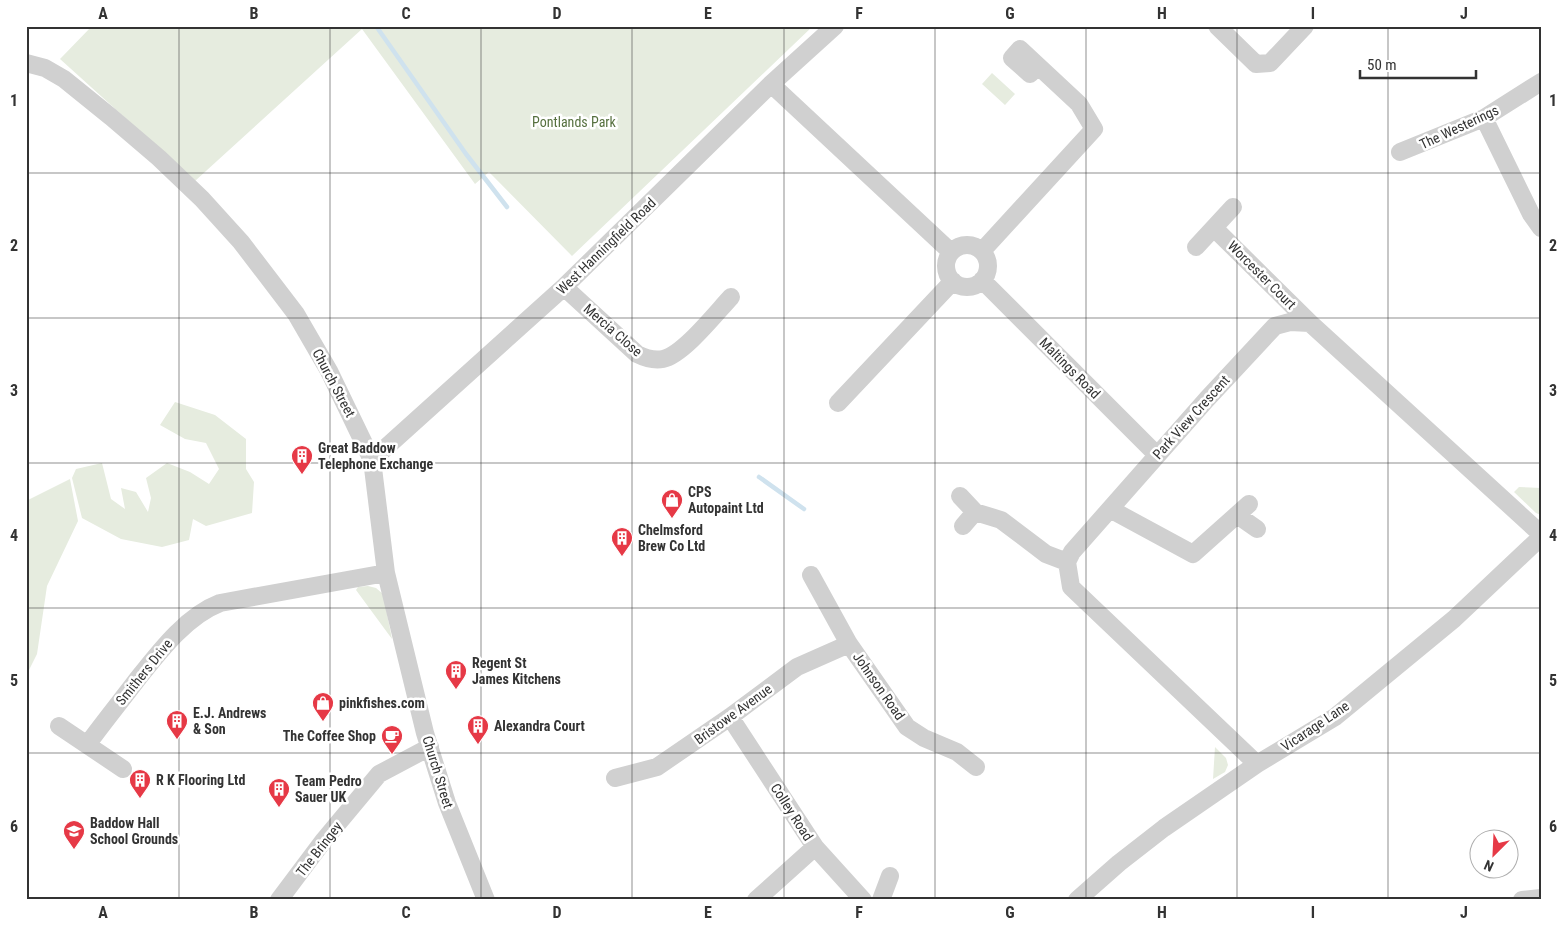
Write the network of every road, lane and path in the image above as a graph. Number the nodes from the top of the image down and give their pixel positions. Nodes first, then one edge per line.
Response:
1 (834, 26) edge
2 (1217, 26) edge
3 (1305, 26) edge
4 (26, 51) edge
5 (26, 62) edge
6 (1038, 66) dead end
7 (45, 68) junction
8 (1541, 82) edge
9 (771, 84) junction
10 (1484, 118) junction
11 (1400, 152) dead end
12 (1233, 208) dead end
13 (1214, 228) junction
14 (1541, 228) edge
15 (1196, 246) dead end
16 (982, 251) junction
17 (951, 252) junction
18 (982, 280) junction
19 (953, 281) junction
20 (564, 287) junction
21 (731, 297) dead end
22 (1310, 322) junction
23 (838, 403) dead end
24 (1157, 455) junction
25 (372, 460) junction
26 (960, 496) dead end
27 (1110, 509) junction
28 (975, 512) junction
29 (963, 526) dead end
30 (1257, 529) dead end
31 (1541, 536) edge
32 (1067, 562) junction
33 (386, 573) junction
34 (811, 575) dead end
35 (850, 644) junction
36 (730, 717) junction
37 (59, 726) dead end
38 (87, 745) junction
39 (430, 746) junction
40 (1256, 764) junction
41 (976, 767) dead end
42 (123, 769) dead end
43 (615, 778) dead end
44 (815, 847) junction
45 (890, 876) dead end
46 (1541, 898) edge
47 (279, 900) edge
48 (486, 900) edge
49 (756, 900) edge
50 (863, 900) edge
51 (881, 900) edge
52 (1077, 900) edge
53 (1522, 900) edge

1 - 9 street, West Hanningfield Road
2 - 3 street
4 - 7 street
5 - 7 street, Church Street
6 - 16 street
7 - 25 street, Church Street
8 - 10 street, The Westerings
9 - 17 street
9 - 20 street, West Hanningfield Road
10 - 11 street, The Westerings
10 - 14 street
12 - 13 street
13 - 15 street
13 - 22 street, Worcester Court
16 - 17 street
16 - 18 street
17 - 19 street
18 - 19 street
18 - 24 street, Maltings Road
19 - 23 street
20 - 21 street, Mercia Close
20 - 25 street, West Hanningfield Road
22 - 24 street, Park View Crescent
22 - 31 street
24 - 27 street, Park View Crescent
25 - 33 street, Church Street
26 - 28 street
27 - 30 street
27 - 32 street, Park View Crescent
28 - 29 street
28 - 32 street
31 - 40 street, Vicarage Lane
32 - 40 street
33 - 38 street, Smithers Drive
33 - 39 street, Church Street
34 - 35 street, Johnson Road
35 - 36 street, Bristowe Avenue
35 - 41 street, Johnson Road
36 - 43 street, Bristowe Avenue
36 - 44 street, Colley Road
37 - 38 street
38 - 42 street
39 - 47 street, The Bringey
39 - 48 street, Church Street
40 - 52 street, Vicarage Lane
44 - 49 street
44 - 50 street, Colley Road
45 - 51 street
46 - 53 street

